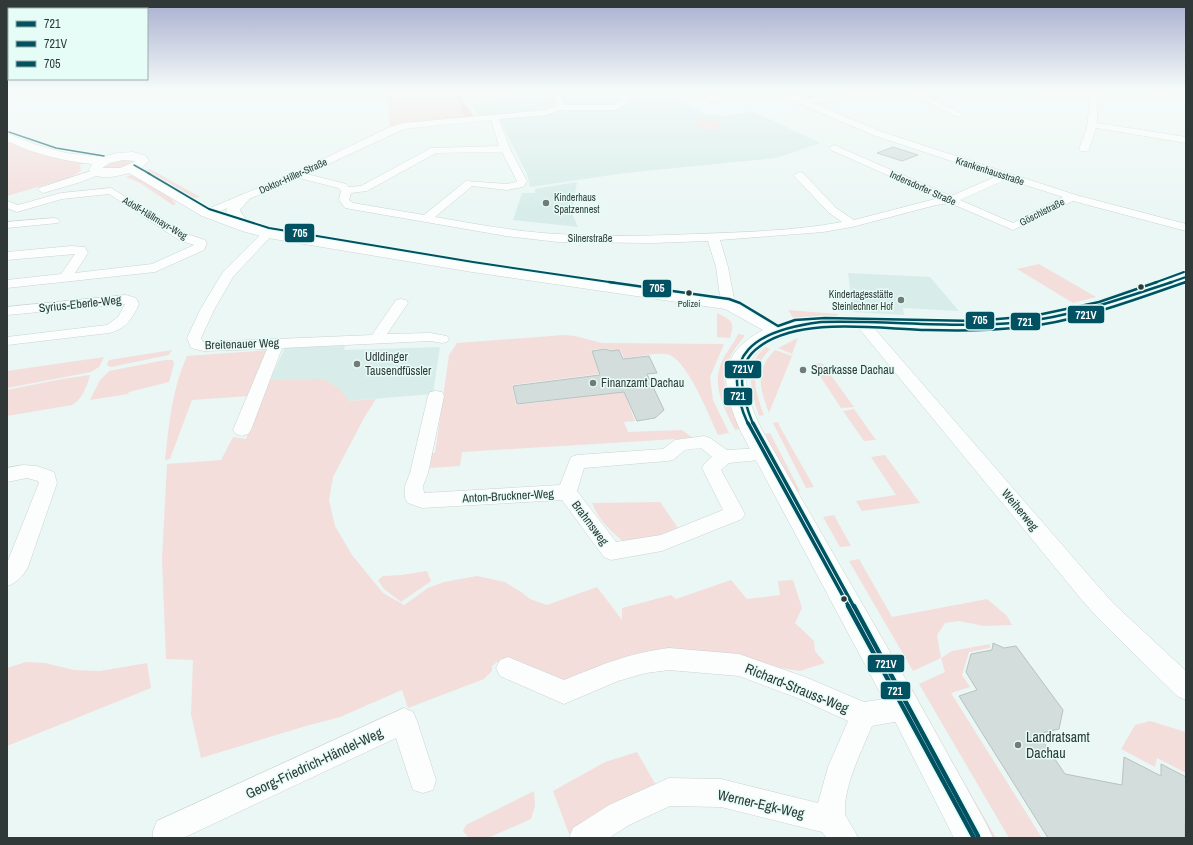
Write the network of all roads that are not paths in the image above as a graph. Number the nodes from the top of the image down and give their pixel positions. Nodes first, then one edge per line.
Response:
1 (392, 129) edge
2 (498, 129) edge
3 (868, 129) edge
4 (1091, 129) edge
5 (1120, 129) edge
6 (7, 136) edge
7 (1186, 140) edge
8 (834, 148) dead end
9 (504, 149) junction
10 (1084, 149) dead end
11 (101, 166) junction
12 (298, 175) junction
13 (799, 175) dead end
14 (1005, 176) junction
15 (346, 190) junction
16 (35, 192) dead end
17 (21, 197) dead end
18 (1072, 197) junction
19 (243, 198) junction
20 (950, 200) junction
21 (10, 205) edge
22 (207, 213) junction
23 (426, 219) junction
24 (54, 221) dead end
25 (852, 224) junction
26 (12, 225) edge
27 (1013, 227) joint
28 (247, 228) junction
29 (1186, 228) edge
30 (268, 233) junction
31 (713, 237) junction
32 (7, 256) edge
33 (1186, 277) edge
34 (65, 278) junction
35 (7, 284) edge
36 (401, 303) dead end
37 (728, 304) junction
38 (7, 311) edge
39 (862, 323) junction
40 (777, 331) junction
41 (377, 339) junction
42 (442, 339) dead end
43 (7, 341) edge
44 (277, 343) junction
45 (436, 396) dead end
46 (242, 430) dead end
47 (763, 454) junction
48 (724, 457) junction
49 (7, 476) edge
50 (567, 492) junction
51 (7, 577) edge
52 (508, 668) dead end
53 (1186, 688) edge
54 (905, 708) junction
55 (864, 715) junction
56 (423, 780) dead end
57 (837, 829) edge
58 (167, 835) edge
59 (583, 838) edge
60 (974, 838) edge

1 - 12 street, Doktor-Hiller-Straße
2 - 9 street
3 - 14 street, Krankenhausstraße
4 - 10 street
5 - 7 street
6 - 11 main road
8 - 20 street, Indersdorfer Straße
9 - 15 street
9 - 23 street
11 - 16 street
11 - 22 main road
12 - 15 street
12 - 19 street, Doktor-Hiller-Straße
13 - 25 street
14 - 18 street, Krankenhausstraße
14 - 20 street, Silnerstraße
15 - 23 street, Silnerstraße
17 - 21 street
18 - 27 street, Göschlstraße
18 - 29 street, Krankenhausstraße
19 - 22 street, Doktor-Hiller-Straße
19 - 28 main road
20 - 25 street, Silnerstraße
20 - 27 street, Indersdorfer Straße
21 - 26 street
21 - 34 street, Adolf-Hällmayr-Weg
22 - 28 main road
23 - 31 street, Silnerstraße
24 - 26 street
25 - 31 street, Silnerstraße
28 - 30 main road
30 - 37 main road
30 - 44 street, Breitenauer Weg
31 - 37 street
32 - 34 street
33 - 39 main road
34 - 35 street, Adolf-Hällmayr-Weg
36 - 41 street
37 - 40 main road
38 - 43 street, Syrius-Eberle-Weg
39 - 40 main road
39 - 53 street, Weiherweg
40 - 47 main road
41 - 42 street, Breitenauer Weg
41 - 44 street, Breitenauer Weg
44 - 46 street
45 - 50 street, Anton-Bruckner-Weg
47 - 48 street
47 - 54 main road
48 - 50 street, Anton-Bruckner-Weg
48 - 50 street, Brahmsweg
49 - 51 street
52 - 55 street, Richard-Strauss-Weg
54 - 55 street, Richard-Strauss-Weg
54 - 60 main road
55 - 57 street
56 - 58 street, Georg-Friedrich-Händel-Weg
57 - 59 street, Werner-Egk-Weg

